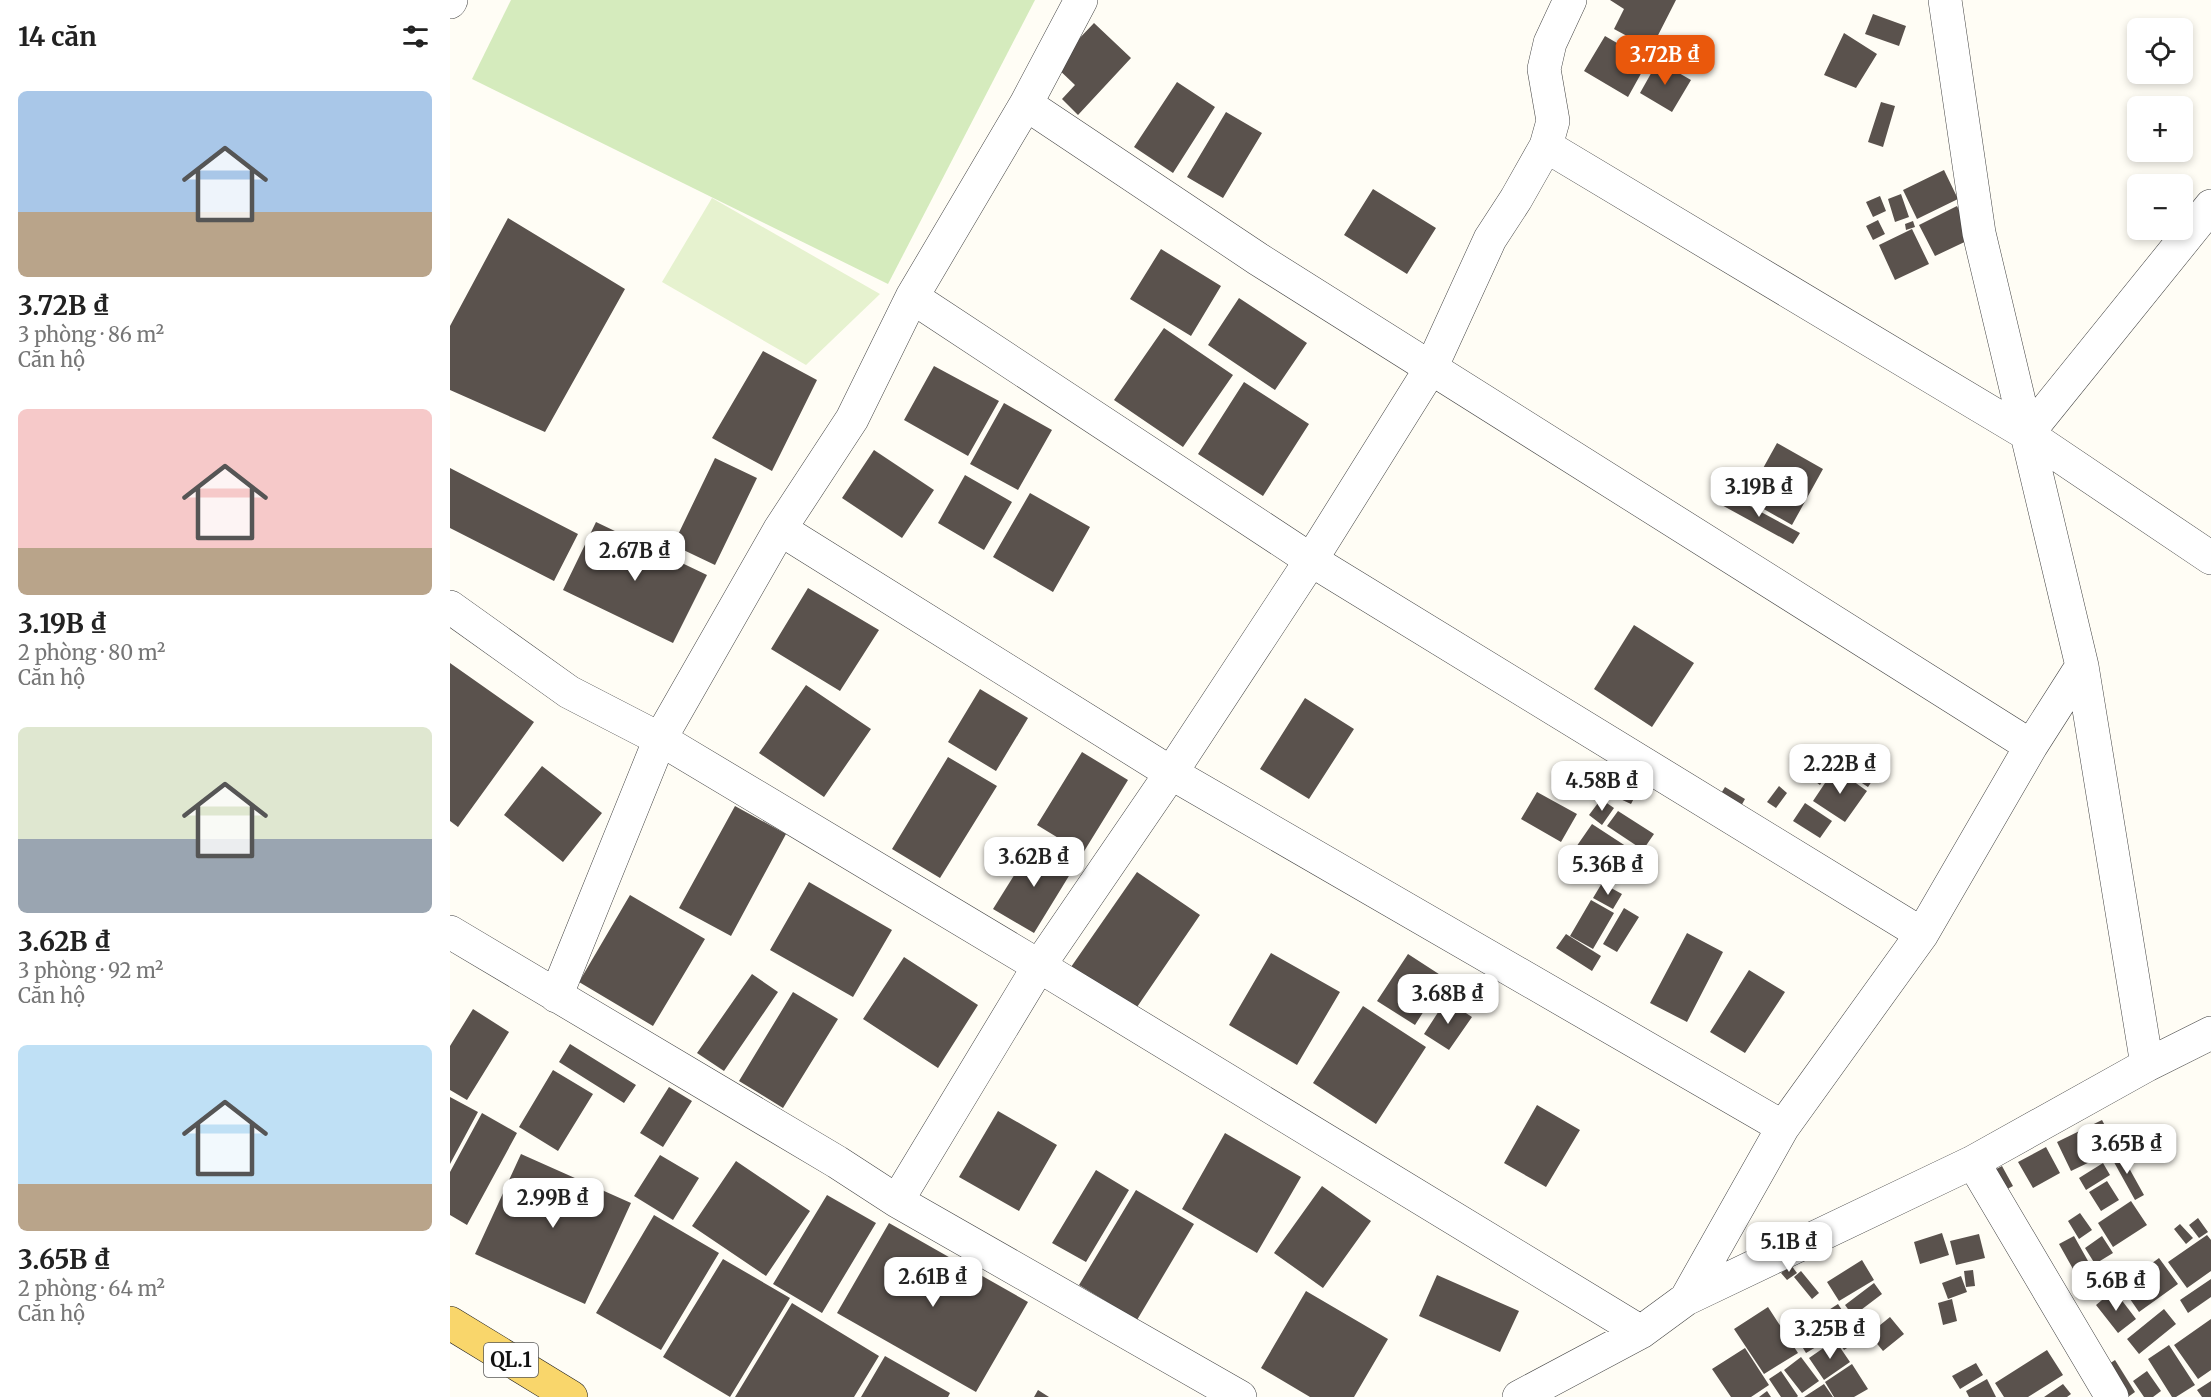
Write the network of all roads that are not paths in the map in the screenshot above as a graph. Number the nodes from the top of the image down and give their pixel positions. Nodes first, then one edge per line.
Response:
1 (1081, 0) edge
2 (1570, 0) edge
3 (1945, 0) edge
4 (1026, 104) junction
5 (1546, 146) junction
6 (2211, 206) edge
7 (912, 297) junction
8 (1431, 368) junction
9 (2026, 434) junction
10 (780, 529) junction
11 (2211, 558) edge
12 (1311, 560) junction
13 (450, 607) edge
14 (2082, 666) junction
15 (660, 739) junction
16 (2031, 746) junction
17 (1171, 773) junction
18 (450, 932) edge
19 (1922, 934) junction
20 (1040, 966) junction
21 (556, 996) junction
22 (2211, 1033) edge
23 (2147, 1065) junction
24 (1783, 1127) junction
25 (1973, 1162) junction
26 (897, 1201) junction
27 (1686, 1299) junction
28 (450, 1323) edge
29 (1641, 1332) junction
30 (571, 1397) edge
31 (1240, 1397) edge
32 (1519, 1397) edge
33 (2112, 1397) edge

1 - 4 street
2 - 5 street
3 - 9 street
4 - 7 street
4 - 8 street
5 - 8 street
5 - 9 street
6 - 9 street
7 - 10 street
7 - 12 street
8 - 12 street
8 - 16 street
9 - 11 street
9 - 14 street
10 - 15 street
10 - 17 street
12 - 17 street
12 - 19 street
13 - 15 street
14 - 16 street
14 - 23 street
15 - 20 street
15 - 21 street
16 - 19 street
17 - 20 street
17 - 24 street
18 - 21 street
19 - 24 street
20 - 26 street
20 - 29 street
21 - 26 street
22 - 23 street
23 - 25 street
24 - 27 street
25 - 27 street
25 - 33 street
26 - 31 street
27 - 29 street
28 - 30 main road, QL.1
29 - 32 street

